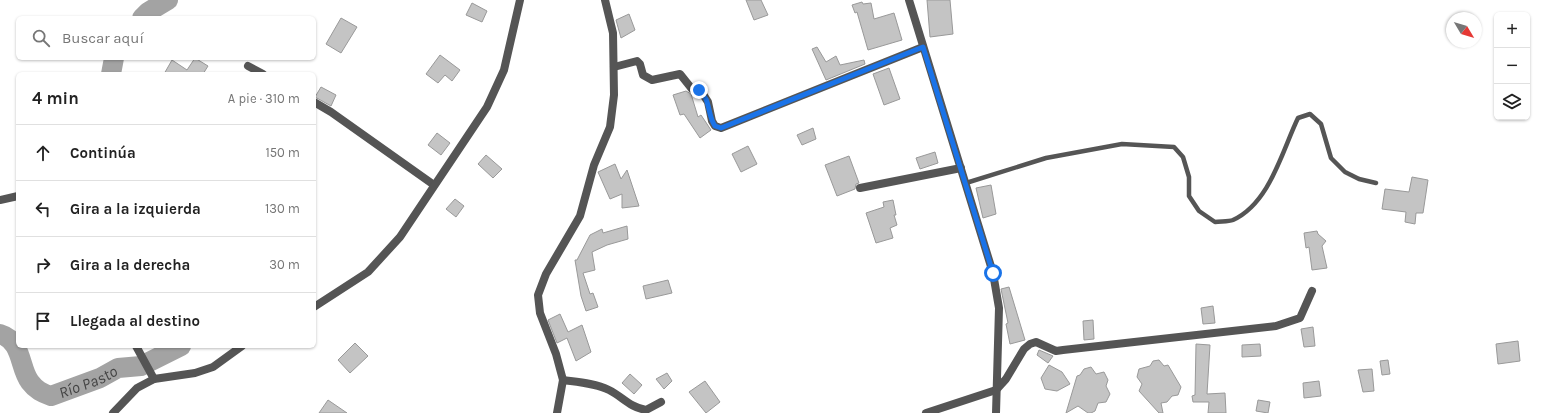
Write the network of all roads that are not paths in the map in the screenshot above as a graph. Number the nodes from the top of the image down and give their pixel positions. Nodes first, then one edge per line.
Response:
1 (520, 0) edge
2 (605, 0) edge
3 (909, 0) edge
4 (923, 47) junction
5 (248, 66) dead end
6 (614, 67) junction
7 (259, 72) edge
8 (316, 103) edge
9 (961, 168) junction
10 (966, 182) junction
11 (1376, 183) dead end
12 (434, 186) junction
13 (860, 188) dead end
14 (16, 196) edge
15 (0, 200) edge
16 (1312, 291) dead end
17 (316, 306) edge
18 (137, 348) edge
19 (239, 348) edge
20 (152, 375) junction
21 (563, 380) junction
22 (996, 390) junction
23 (661, 402) dead end
24 (113, 413) edge
25 (557, 413) edge
26 (926, 413) edge
27 (996, 413) edge

1 - 12 street
2 - 6 street
3 - 4 street
4 - 6 street
4 - 9 street
5 - 7 street
6 - 21 street
8 - 12 street
9 - 10 street
9 - 13 street
10 - 11 lane
10 - 22 street
12 - 17 street
14 - 15 street
16 - 22 street
18 - 20 street
19 - 20 street
20 - 24 street
21 - 23 street
21 - 25 street
22 - 26 street
22 - 27 street

